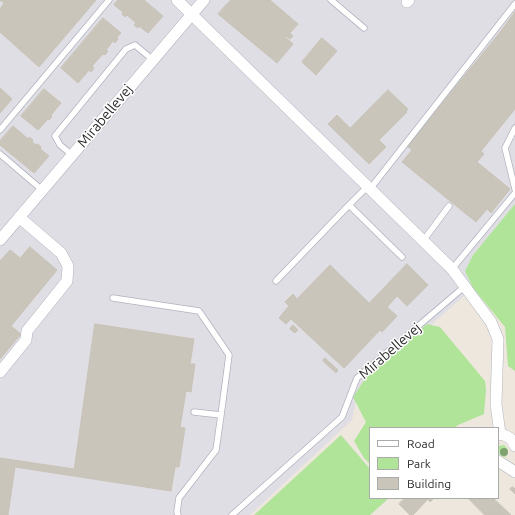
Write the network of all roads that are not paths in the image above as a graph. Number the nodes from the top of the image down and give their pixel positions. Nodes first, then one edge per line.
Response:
1 (109, 0) edge
2 (177, 0) edge
3 (204, 0) edge
4 (331, 0) edge
5 (515, 4) edge
6 (192, 15) junction
7 (364, 28) dead end
8 (153, 60) junction
9 (515, 128) edge
10 (0, 130) edge
11 (0, 154) edge
12 (72, 155) junction
13 (368, 188) junction
14 (515, 189) edge
15 (42, 190) junction
16 (515, 194) edge
17 (349, 205) junction
18 (449, 206) dead end
19 (19, 217) junction
20 (0, 240) edge
21 (423, 241) junction
22 (402, 256) dead end
23 (452, 270) junction
24 (276, 281) dead end
25 (464, 287) junction
26 (113, 298) dead end
27 (0, 372) edge
28 (194, 412) dead end
29 (221, 415) junction
30 (498, 427) edge
31 (499, 434) edge
32 (515, 446) edge
33 (499, 462) edge
34 (515, 472) edge
35 (178, 515) edge
36 (232, 515) edge

1 - 10 lane
2 - 6 street
3 - 6 street, Mirabellevej
4 - 7 lane
5 - 13 lane
6 - 8 street, Mirabellevej
6 - 13 street
8 - 12 street, Mirabellevej
8 - 12 lane
9 - 14 lane
11 - 15 lane
12 - 15 street, Mirabellevej
13 - 17 lane
13 - 21 street
15 - 19 street, Mirabellevej
16 - 23 lane
17 - 22 lane
17 - 24 lane
18 - 21 lane
19 - 20 street, Mirabellevej
19 - 27 street
21 - 23 street
23 - 25 street
25 - 30 street
25 - 36 lane, Mirabellevej
26 - 29 lane
28 - 29 lane
29 - 35 lane
31 - 32 street
33 - 34 street

